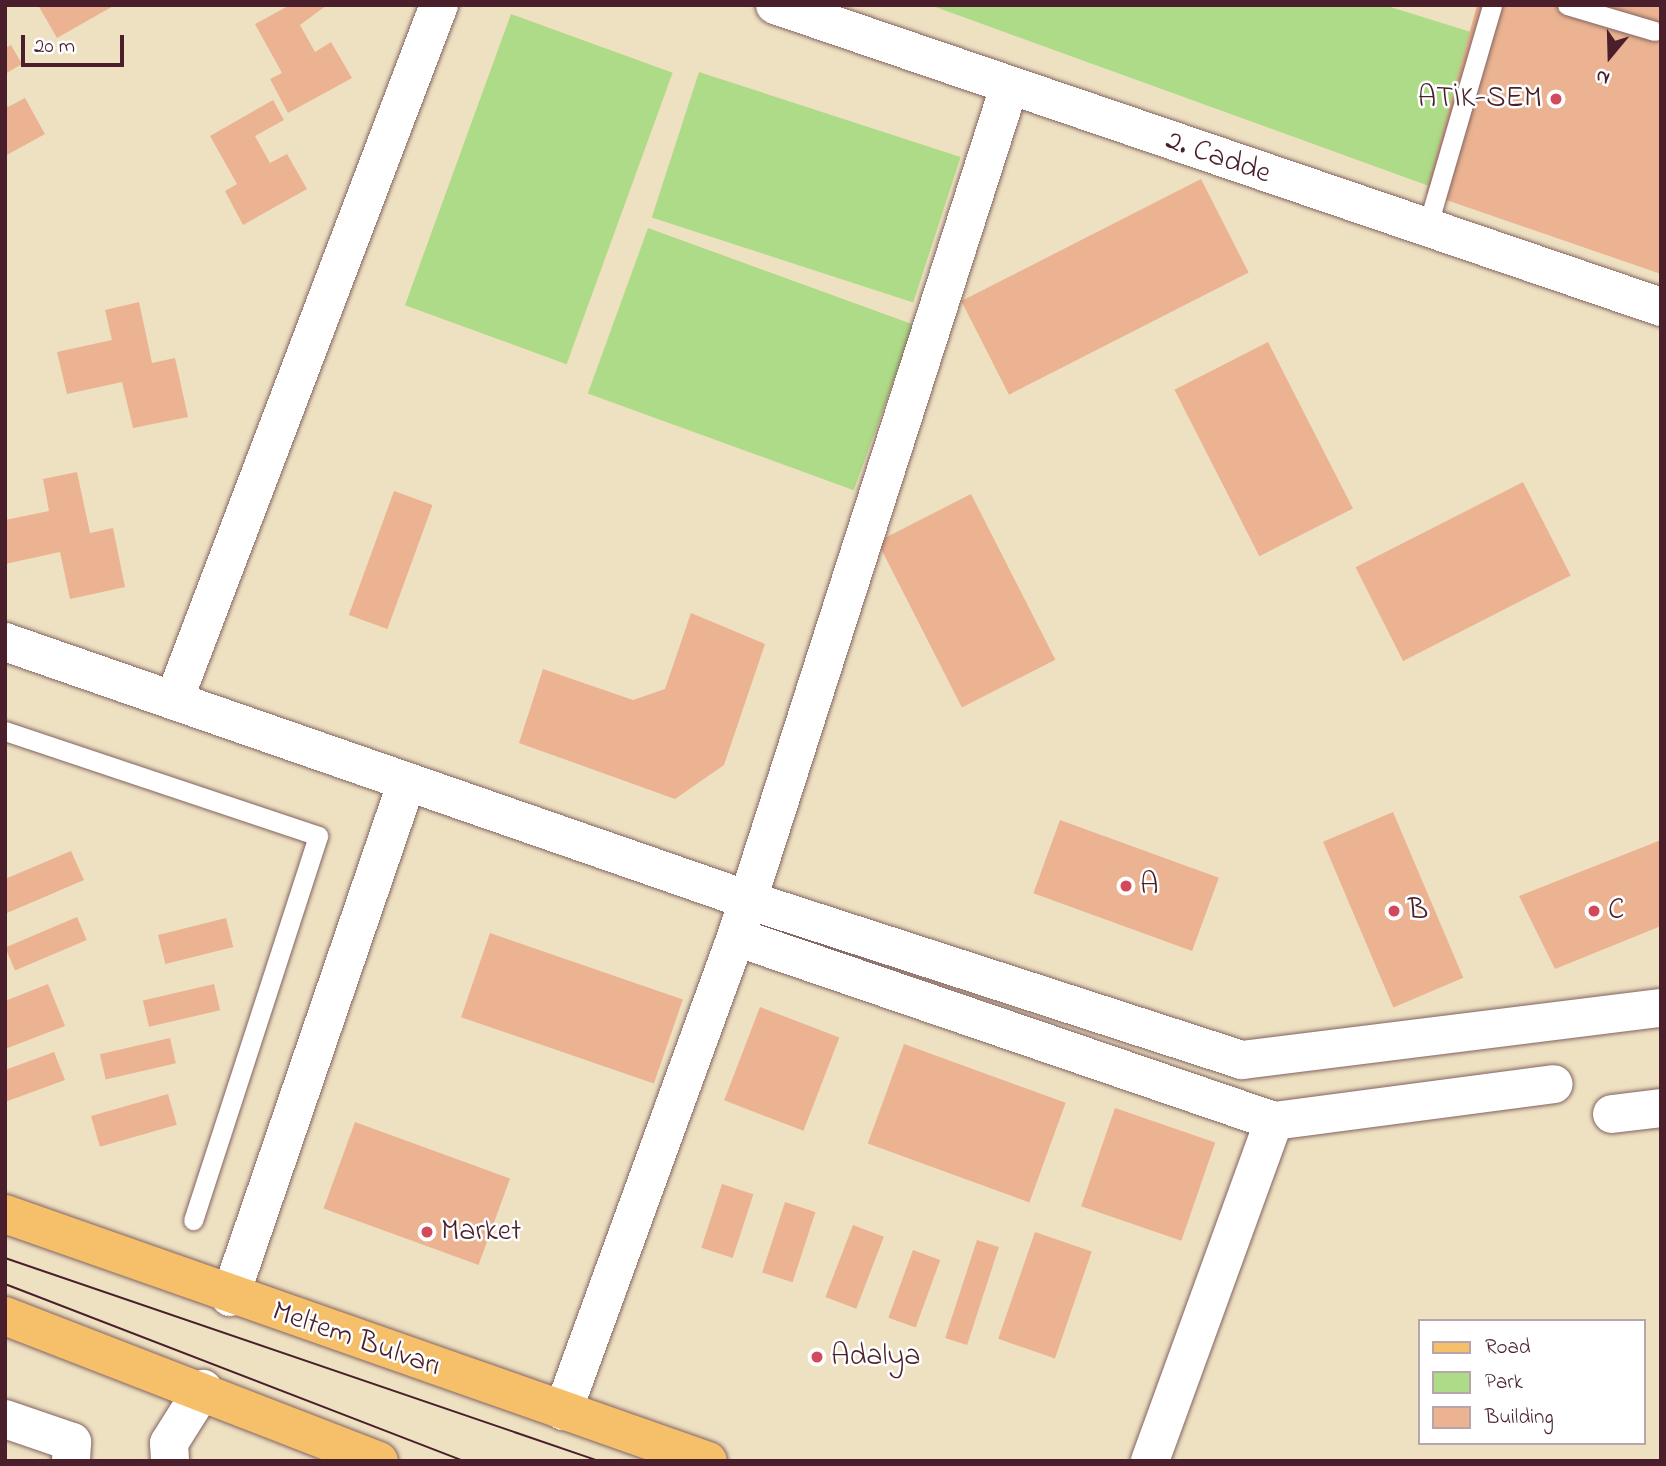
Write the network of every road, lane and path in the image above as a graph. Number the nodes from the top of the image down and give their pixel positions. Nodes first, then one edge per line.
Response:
1 (439, 5) edge
2 (775, 5) edge
3 (1492, 5) edge
4 (1567, 5) edge
5 (1654, 31) dead end
6 (1009, 88) junction
7 (1427, 228) junction
8 (1661, 307) edge
9 (5, 642) edge
10 (174, 700) junction
11 (5, 730) edge
12 (406, 784) junction
13 (748, 900) junction
14 (736, 937) junction
15 (1661, 1008) edge
16 (1554, 1084) dead end
17 (1661, 1108) edge
18 (1612, 1114) dead end
19 (1274, 1121) junction
20 (5, 1214) edge
21 (193, 1220) dead end
22 (230, 1297) junction
23 (5, 1316) edge
24 (203, 1389) junction
25 (563, 1411) junction
26 (5, 1419) edge
27 (71, 1461) edge
28 (170, 1461) edge
29 (379, 1461) edge
30 (708, 1461) edge
31 (1150, 1461) edge

1 - 10 street
2 - 6 street, 2. Cadde
3 - 7 lane
4 - 5 lane
6 - 7 street, 2. Cadde
6 - 13 street
7 - 8 street, 2. Cadde
9 - 10 street
10 - 12 street
11 - 21 lane
12 - 13 street
12 - 22 street
13 - 14 street
13 - 15 street
14 - 19 street
14 - 25 street
16 - 19 street
17 - 18 street
19 - 31 street
20 - 22 main road, Meltem Bulvarı
22 - 25 main road, Meltem Bulvarı
23 - 24 main road
24 - 28 street
24 - 29 main road
25 - 30 main road, Meltem Bulvarı
26 - 27 street

